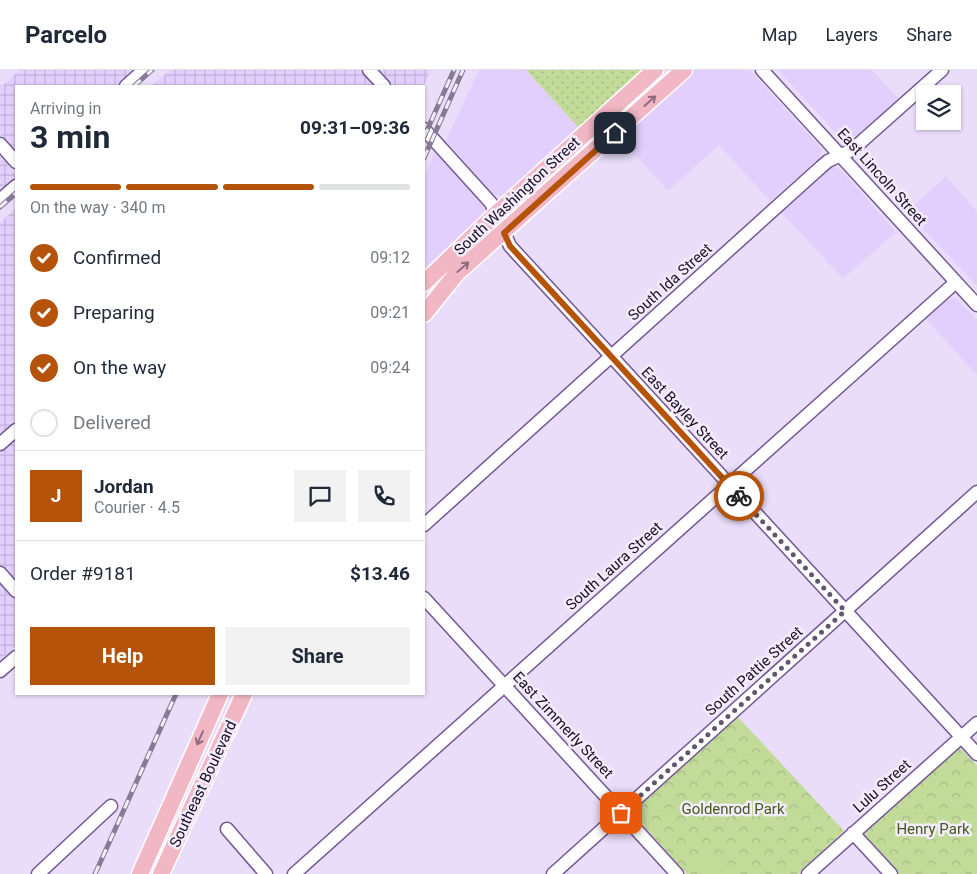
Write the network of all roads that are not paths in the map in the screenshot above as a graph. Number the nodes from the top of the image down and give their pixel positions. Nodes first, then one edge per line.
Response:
1 (144, 70) edge
2 (369, 70) edge
3 (655, 70) edge
4 (684, 70) edge
5 (762, 70) edge
6 (942, 70) edge
7 (127, 85) edge
8 (383, 85) edge
9 (425, 130) edge
10 (0, 144) edge
11 (840, 156) junction
12 (15, 161) edge
13 (15, 187) edge
14 (0, 200) edge
15 (494, 215) junction
16 (504, 233) junction
17 (425, 282) edge
18 (956, 282) junction
19 (976, 302) edge
20 (425, 313) edge
21 (611, 357) junction
22 (15, 431) edge
23 (0, 444) edge
24 (729, 485) junction
25 (977, 492) edge
26 (425, 525) edge
27 (0, 573) edge
28 (15, 590) edge
29 (425, 599) edge
30 (845, 611) junction
31 (15, 658) edge
32 (0, 672) edge
33 (505, 686) junction
34 (220, 695) edge
35 (244, 695) edge
36 (977, 723) edge
37 (961, 737) junction
38 (977, 754) edge
39 (112, 806) dead end
40 (621, 813) junction
41 (227, 829) dead end
42 (853, 833) junction
43 (38, 874) edge
44 (140, 874) edge
45 (161, 874) edge
46 (266, 874) edge
47 (294, 874) edge
48 (553, 874) edge
49 (677, 874) edge
50 (808, 874) edge
51 (891, 874) edge

1 - 7 street
2 - 8 street
3 - 15 main road, South Washington Street
16 -> 4 main road
5 - 11 street, East Lincoln Street
6 - 11 street, South Ida Street
9 - 15 street, East Bayley Street
10 - 12 street
11 - 18 street, East Lincoln Street
11 - 21 street, South Ida Street
13 - 14 street
15 - 16 street, East Bayley Street
15 - 17 main road, South Washington Street
20 -> 16 main road
16 - 21 street, East Bayley Street
18 - 19 street, East Lincoln Street
18 - 24 street, South Laura Street
21 - 24 street, East Bayley Street
21 - 26 street, South Ida Street
22 - 23 street
24 - 30 street, East Bayley Street
24 - 33 street, South Laura Street
25 - 30 street, South Pattie Street
27 - 28 street
29 - 33 street, East Zimmerly Street
30 - 37 street, East Bayley Street
30 - 40 street, South Pattie Street
31 - 32 street
33 - 40 street, East Zimmerly Street
33 - 47 street, South Laura Street
34 -> 44 main road, Southeast Boulevard
35 - 45 main road, Southeast Boulevard
36 - 37 street, Lulu Street
37 - 38 street, East Bayley Street
37 - 42 street, Lulu Street
39 - 43 street
40 - 48 street, South Pattie Street
40 - 49 street, East Zimmerly Street
41 - 46 street
42 - 50 street, Lulu Street
42 - 51 street

